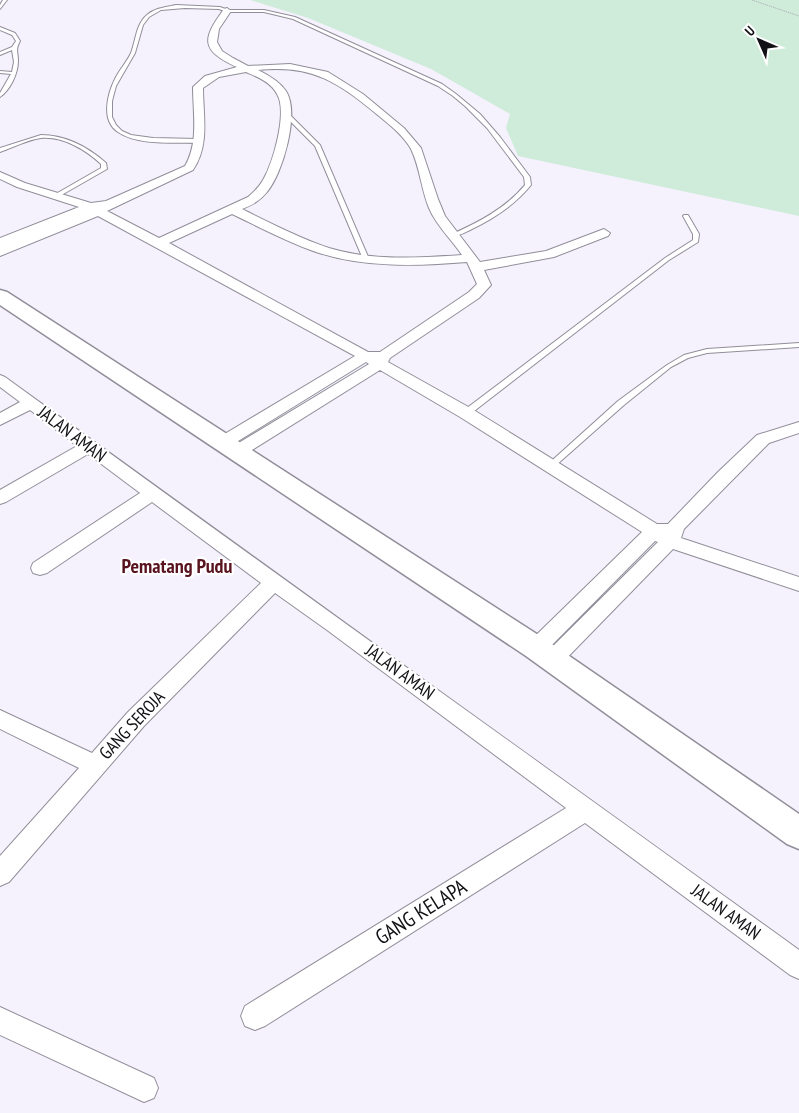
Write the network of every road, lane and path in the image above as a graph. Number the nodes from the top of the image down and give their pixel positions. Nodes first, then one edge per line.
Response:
1 (5, 0) edge
2 (752, 0) edge
3 (0, 8) edge
4 (227, 11) junction
5 (799, 16) edge
6 (0, 28) edge
7 (14, 48) junction
8 (0, 54) edge
9 (244, 69) junction
10 (0, 72) edge
11 (14, 73) junction
12 (0, 96) edge
13 (287, 115) junction
14 (198, 141) junction
15 (0, 150) edge
16 (0, 175) edge
17 (56, 196) junction
18 (99, 207) junction
19 (232, 209) junction
20 (686, 216) dead end
21 (604, 233) dead end
22 (454, 235) junction
23 (0, 243) edge
24 (158, 243) junction
25 (0, 252) edge
26 (366, 259) junction
27 (473, 262) junction
28 (0, 296) edge
29 (799, 345) edge
30 (376, 359) junction
31 (0, 380) edge
32 (30, 403) junction
33 (466, 413) junction
34 (0, 420) edge
35 (799, 427) edge
36 (90, 446) junction
37 (231, 447) junction
38 (551, 465) junction
39 (152, 494) junction
40 (0, 498) edge
41 (666, 533) junction
42 (40, 568) dead end
43 (274, 583) junction
44 (799, 584) edge
45 (544, 654) junction
46 (0, 719) edge
47 (95, 765) junction
48 (586, 809) junction
49 (799, 834) edge
50 (0, 874) edge
51 (799, 966) edge
52 (255, 1016) dead end
53 (0, 1020) edge
54 (144, 1088) dead end

1 - 3 lane
2 - 5 path
4 - 9 street
4 - 14 lane
4 - 22 lane
6 - 7 lane
7 - 8 lane
7 - 11 lane
9 - 13 street
9 - 14 street
9 - 22 street
10 - 11 lane
11 - 12 lane
13 - 19 street
13 - 26 lane
14 - 18 street
15 - 17 lane
16 - 17 street
17 - 18 street
18 - 23 street
18 - 24 street
18 - 25 street
19 - 24 street
19 - 26 street
20 - 33 lane
21 - 27 street
22 - 27 street
24 - 30 street
26 - 27 street
27 - 30 street
28 - 37 street
29 - 38 lane
30 - 33 street
30 - 37 street
31 - 32 street, JALAN AMAN
32 - 34 street
32 - 36 street, JALAN AMAN
33 - 38 street
35 - 41 street
36 - 39 street, JALAN AMAN
36 - 40 street
37 - 45 street
38 - 41 street
39 - 42 street
39 - 43 street, JALAN AMAN
41 - 44 street
41 - 45 street
43 - 47 street, GANG SEROJA
43 - 48 street, JALAN AMAN
45 - 49 street
46 - 47 street
47 - 50 street, GANG SEROJA
48 - 51 street, JALAN AMAN
48 - 52 street, GANG KELAPA
53 - 54 street

